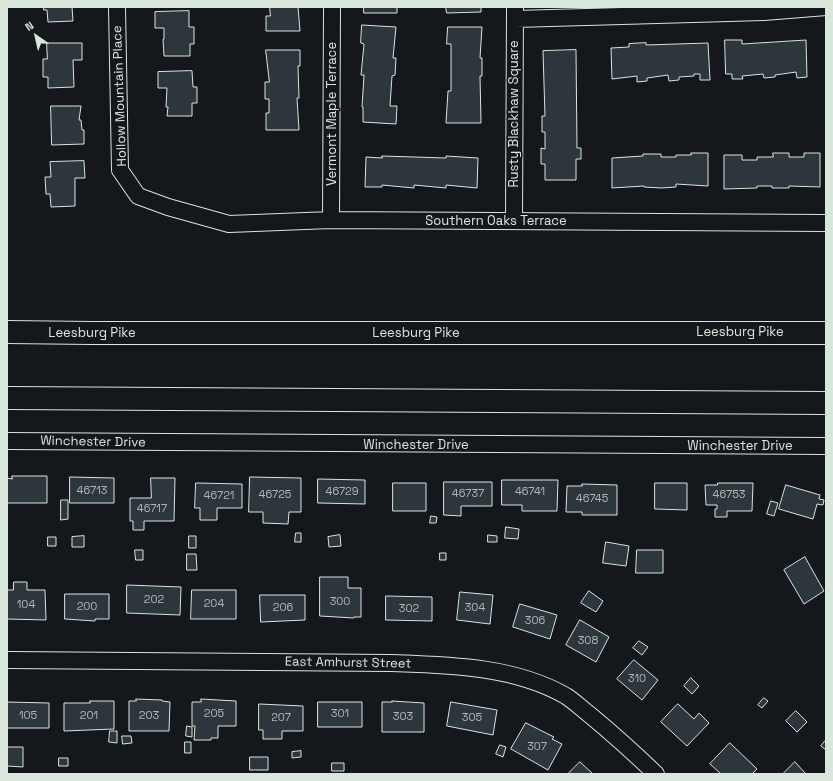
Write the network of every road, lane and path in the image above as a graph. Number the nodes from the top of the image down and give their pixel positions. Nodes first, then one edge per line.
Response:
1 (117, 7) edge
2 (332, 7) edge
3 (826, 7) edge
4 (764, 10) edge
5 (515, 13) edge
6 (168, 207) joint
7 (331, 220) junction
8 (514, 221) junction
9 (826, 223) edge
10 (7, 332) edge
11 (826, 333) edge
12 (7, 398) edge
13 (826, 403) edge
14 (7, 441) edge
15 (826, 446) edge
16 (7, 660) edge
17 (656, 774) edge

1 - 6 street, Hollow Mountain Place
2 - 7 street, Vermont Maple Terrace
3 - 4 street
4 - 5 street
5 - 8 street, Rusty Blackhaw Square
6 - 7 street, Southern Oaks Terrace
7 - 8 street, Southern Oaks Terrace
8 - 9 street, Southern Oaks Terrace
10 - 11 highway, Leesburg Pike
12 - 13 highway
14 - 15 street, Winchester Drive
16 - 17 street, East Amhurst Street

